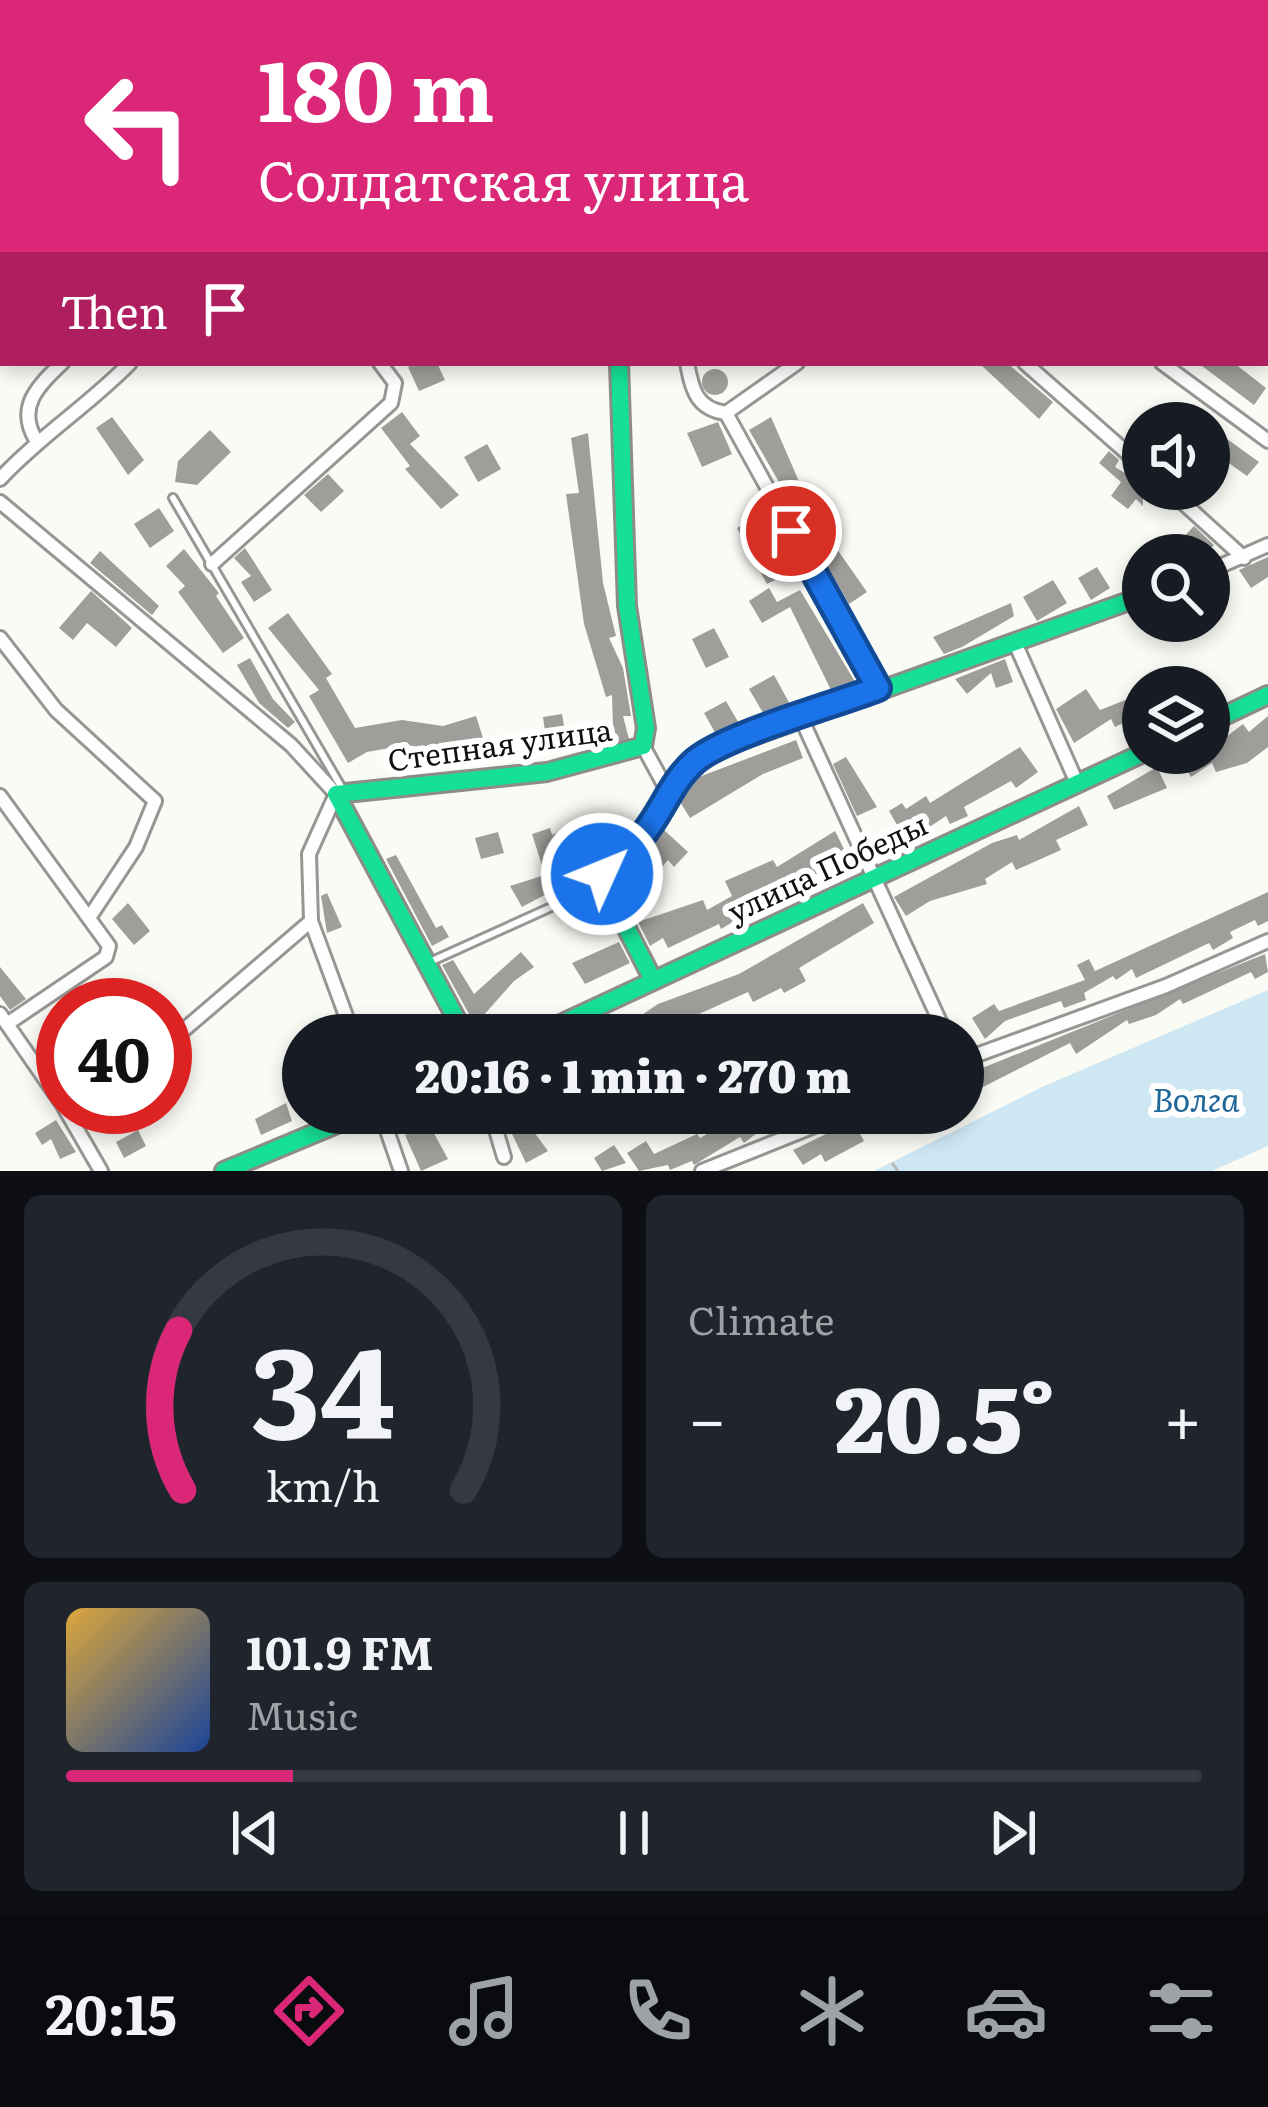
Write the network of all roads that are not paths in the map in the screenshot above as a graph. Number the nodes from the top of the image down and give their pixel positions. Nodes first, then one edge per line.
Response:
1 (59, 366) edge
2 (127, 366) edge
3 (382, 366) edge
4 (619, 366) edge
5 (688, 366) edge
6 (793, 366) edge
7 (1028, 366) edge
8 (1166, 366) edge
9 (726, 413) junction
10 (36, 440) junction
11 (1268, 441) edge
12 (1122, 448) edge
13 (0, 479) edge
14 (172, 498) dead end
15 (0, 502) edge
16 (1191, 510) edge
17 (1268, 545) edge
18 (1244, 558) junction
19 (1230, 563) edge
20 (212, 564) junction
21 (1122, 604) edge
22 (0, 638) edge
23 (1016, 645) junction
24 (878, 688) junction
25 (1268, 695) edge
26 (1230, 712) edge
27 (801, 718) junction
28 (643, 746) junction
29 (1122, 763) edge
30 (1077, 783) junction
31 (668, 792) junction
32 (341, 795) junction
33 (0, 796) edge
34 (878, 875) junction
35 (604, 884) junction
36 (91, 916) junction
37 (311, 921) junction
38 (1268, 941) edge
39 (423, 966) junction
40 (653, 980) junction
41 (345, 1014) edge
42 (452, 1014) edge
43 (581, 1014) edge
44 (937, 1014) edge
45 (4, 1019) edge
46 (192, 1023) edge
47 (984, 1052) edge
48 (36, 1064) edge
49 (82, 1134) edge
50 (313, 1134) edge
51 (388, 1134) edge
52 (497, 1134) edge
53 (794, 1134) edge
54 (504, 1157) dead end
55 (101, 1171) edge
56 (224, 1171) edge
57 (401, 1171) edge
58 (702, 1171) edge

1 - 10 street
2 - 10 street
3 - 20 street
4 - 28 street, Степная улица
5 - 9 street
6 - 9 street
7 - 12 street
8 - 11 street
9 - 24 street
10 - 13 street
14 - 20 lane
15 - 32 street
16 - 18 street
17 - 18 street
18 - 19 street
20 - 32 lane
21 - 23 street
22 - 36 street
23 - 24 street
23 - 30 street
24 - 27 street
25 - 26 street
27 - 31 street
27 - 34 street
28 - 31 street
28 - 32 street, Степная улица
29 - 30 street, улица Победы
30 - 34 street, улица Победы
31 - 35 street
32 - 37 street
32 - 39 street
33 - 36 street
34 - 40 street, улица Победы
34 - 44 street
35 - 39 lane
35 - 40 street
36 - 45 street
37 - 41 street
37 - 46 street
38 - 47 street
39 - 42 street
40 - 43 street, улица Победы
45 - 48 street
49 - 55 street
50 - 56 street
51 - 57 street
52 - 54 street
53 - 58 street

